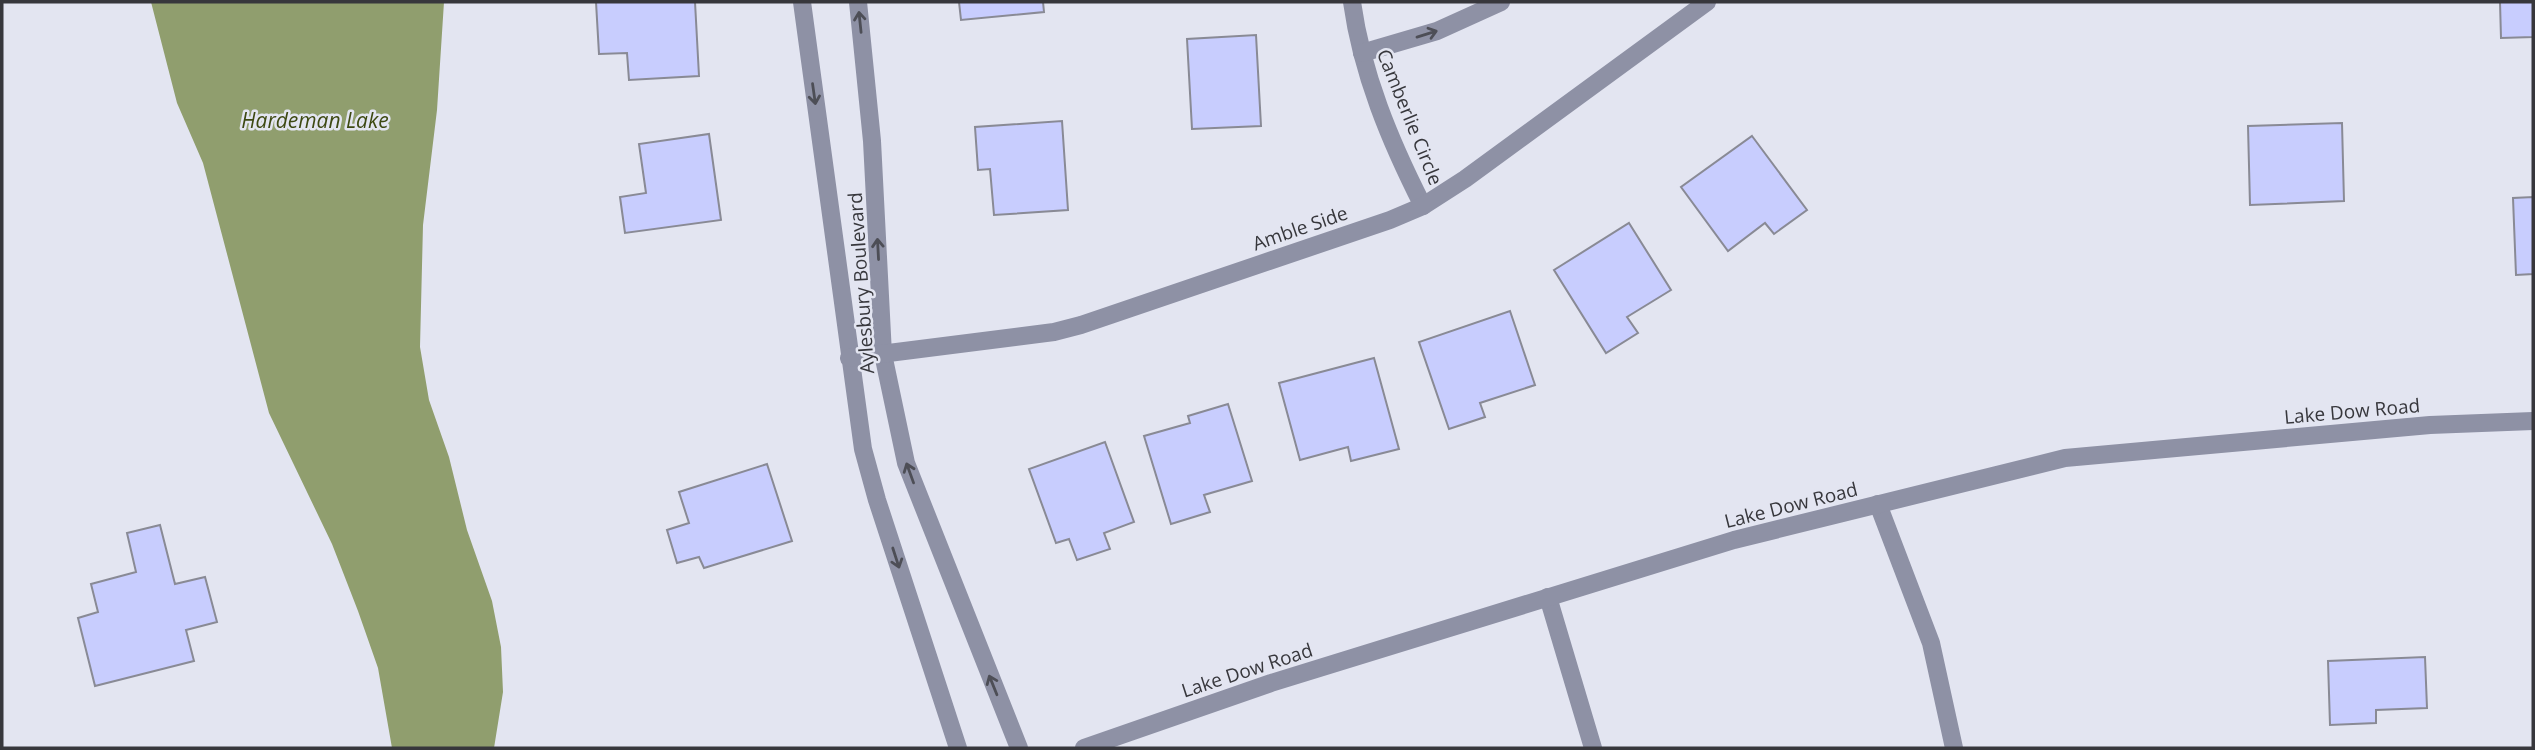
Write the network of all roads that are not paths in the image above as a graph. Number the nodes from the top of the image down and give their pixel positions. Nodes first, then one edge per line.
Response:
1 (803, 2) edge
2 (858, 2) edge
3 (1352, 2) edge
4 (1501, 2) edge
5 (1707, 2) edge
6 (1362, 53) junction
7 (1423, 206) junction
8 (883, 354) junction
9 (849, 358) junction
10 (2533, 421) edge
11 (1878, 504) junction
12 (1548, 597) junction
13 (958, 748) edge
14 (1018, 748) edge
15 (1084, 748) edge
16 (1593, 748) edge
17 (1954, 748) edge

1 -> 9 street, Aylesbury Boulevard
8 -> 2 street, Aylesbury Boulevard
3 - 6 street, Camberlie Circle
6 -> 4 street
5 - 7 street, Amble Side
6 - 7 street, Camberlie Circle
7 - 8 street, Amble Side
8 - 9 street, Amble Side
14 -> 8 street, Aylesbury Boulevard
9 -> 13 street, Aylesbury Boulevard
10 - 11 street, Lake Dow Road
11 - 12 street, Lake Dow Road
11 - 17 street
12 - 15 street, Lake Dow Road
12 - 16 street

